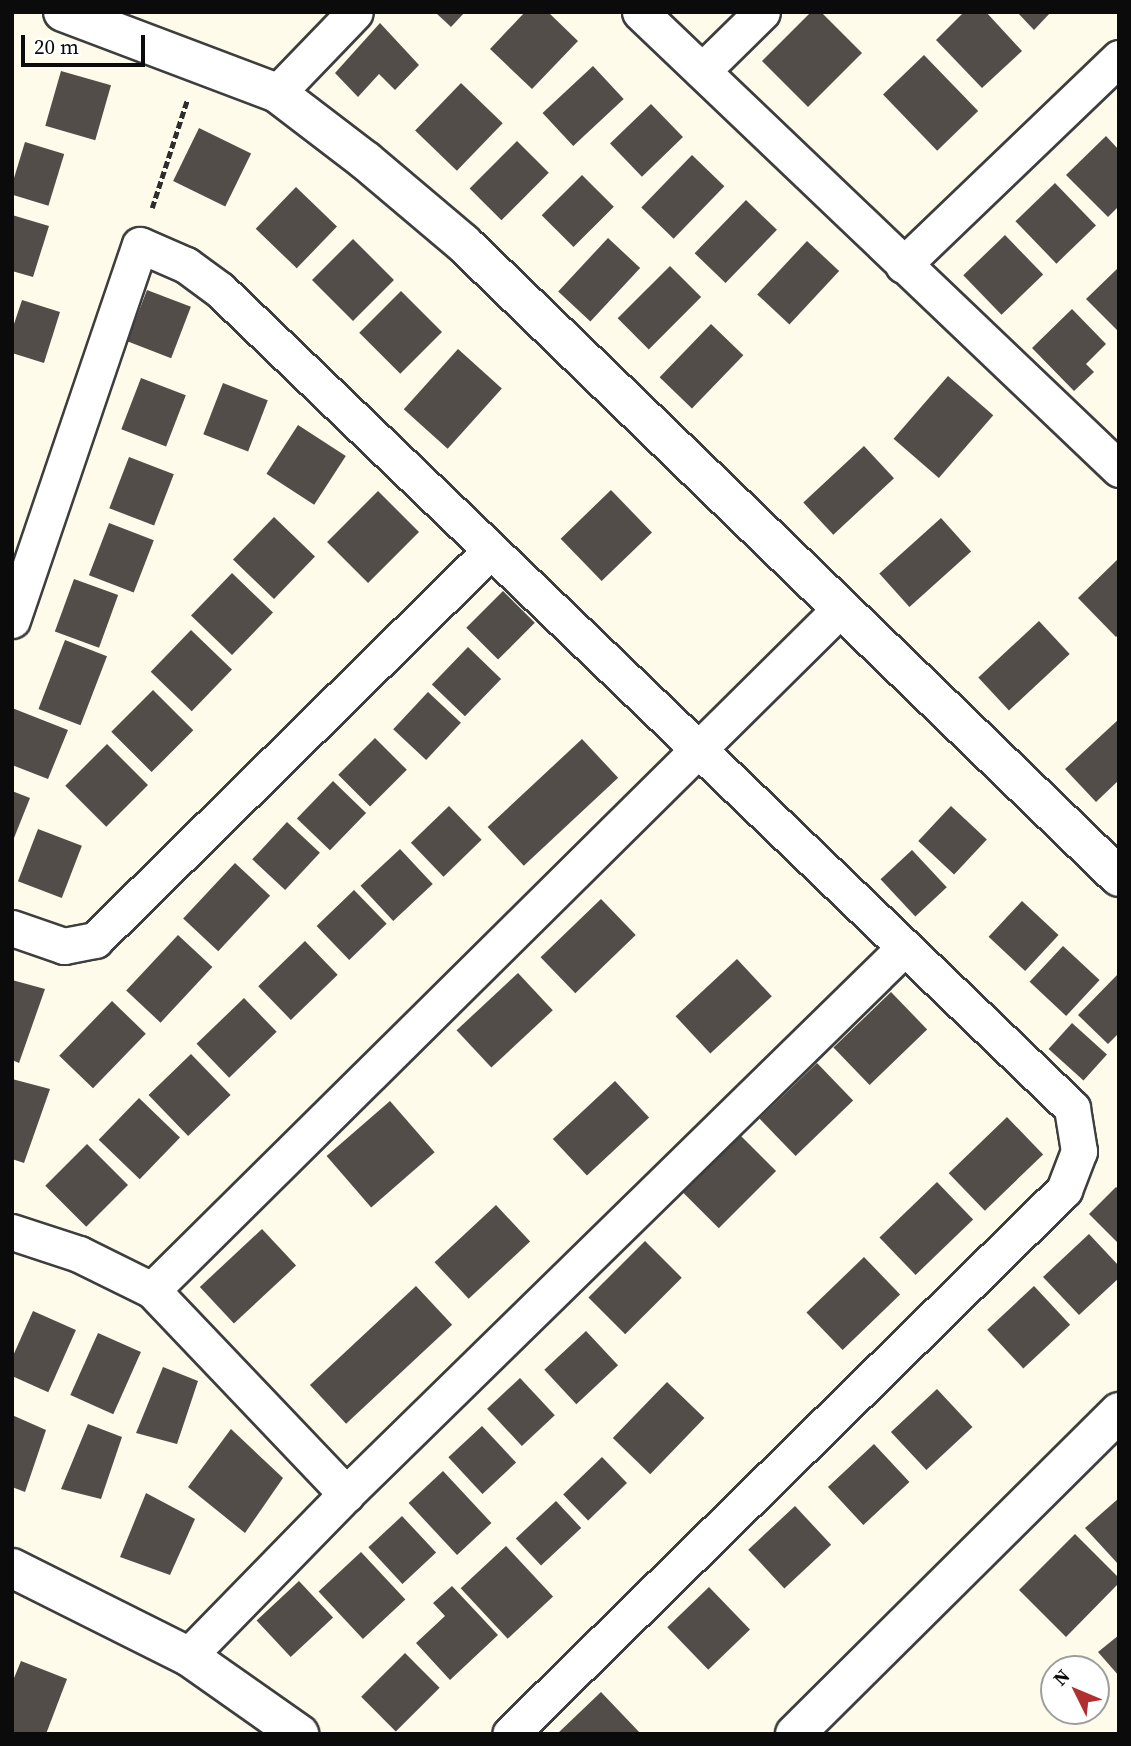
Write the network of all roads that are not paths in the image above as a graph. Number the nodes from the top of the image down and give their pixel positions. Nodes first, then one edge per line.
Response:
1 (63, 12) edge
2 (355, 12) edge
3 (640, 12) edge
4 (762, 12) edge
5 (1119, 58) edge
6 (702, 71) junction
7 (277, 93) junction
8 (903, 265) junction
9 (1118, 466) edge
10 (489, 552) junction
11 (839, 610) junction
12 (12, 620) edge
13 (700, 748) junction
14 (1116, 868) edge
15 (12, 928) edge
16 (903, 948) junction
17 (12, 1232) edge
18 (152, 1290) junction
19 (1119, 1412) edge
20 (346, 1493) junction
21 (12, 1568) edge
22 (188, 1656) junction
23 (299, 1734) edge
24 (510, 1734) edge
25 (795, 1734) edge

1 - 7 street
2 - 7 street
3 - 6 street
4 - 6 street
5 - 8 street
6 - 8 street
7 - 11 street
8 - 9 street
10 - 12 street
10 - 13 street
10 - 15 street
11 - 13 street
11 - 14 street
13 - 16 street
13 - 18 street
16 - 20 street
16 - 24 street
17 - 18 street
18 - 20 street
19 - 25 street
20 - 22 street
21 - 22 street
22 - 23 street

